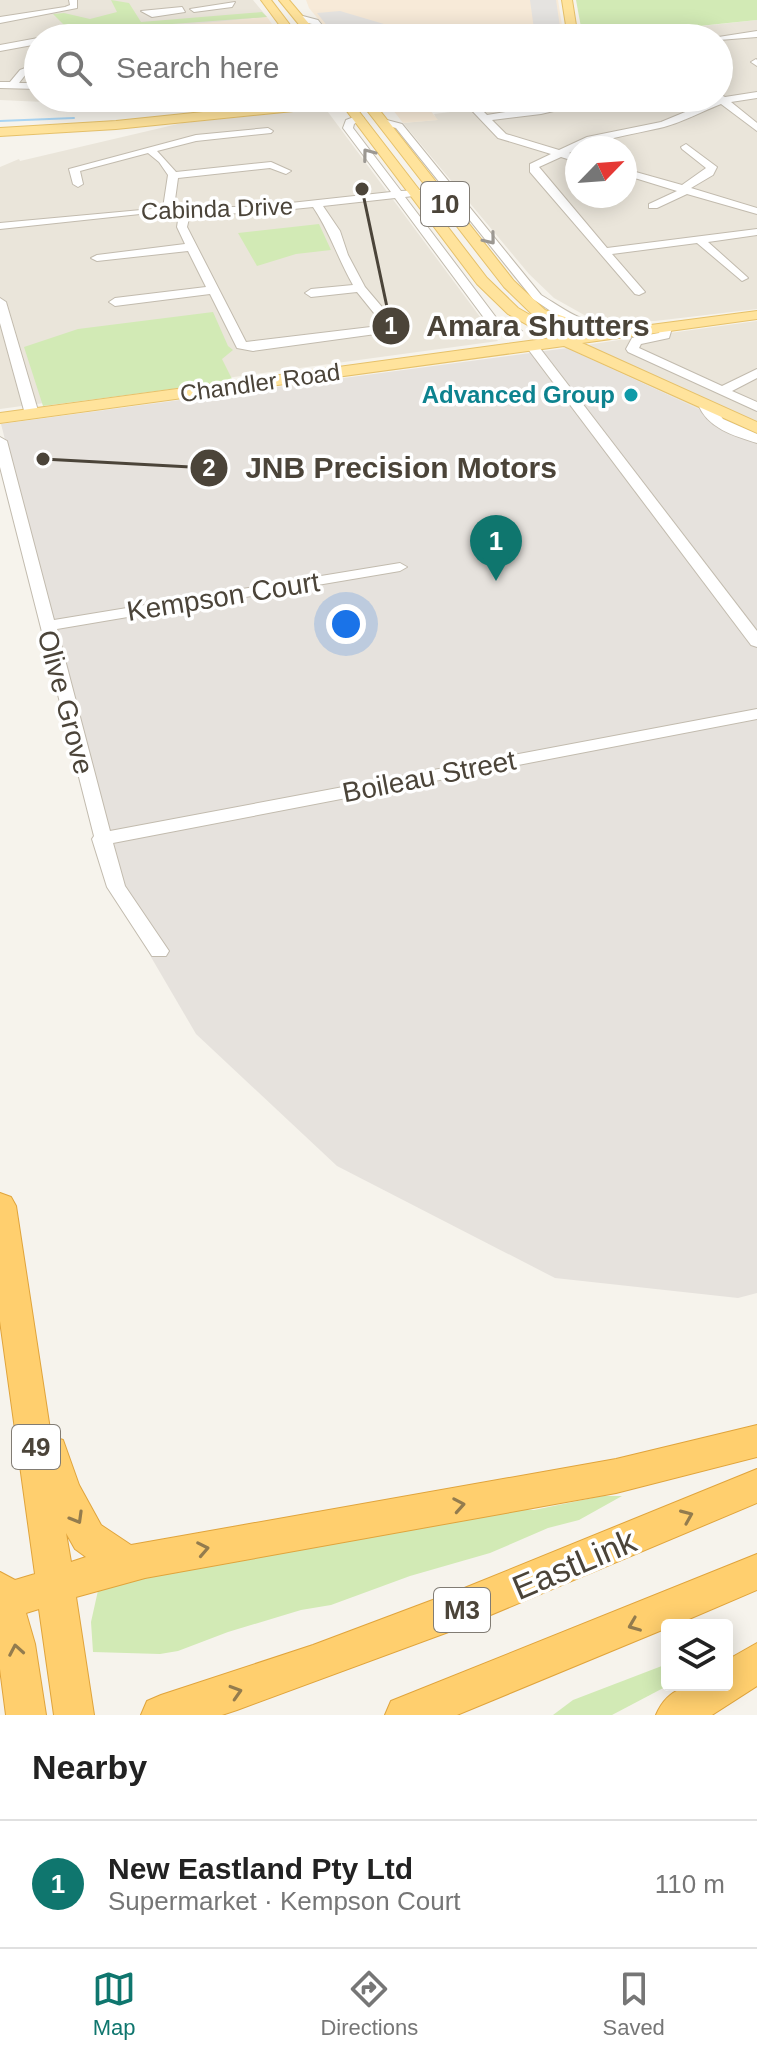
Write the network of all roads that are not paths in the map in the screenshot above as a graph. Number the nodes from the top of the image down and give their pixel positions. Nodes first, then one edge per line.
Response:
1 (73, 0) edge
2 (266, 0) edge
3 (284, 0) edge
4 (567, 0) edge
5 (183, 8) edge
6 (207, 8) dead end
7 (276, 13) junction
8 (295, 14) junction
9 (0, 20) edge
10 (284, 24) edge
11 (304, 24) edge
12 (317, 24) edge
13 (571, 24) edge
14 (757, 34) edge
15 (733, 36) edge
16 (24, 44) edge
17 (0, 48) edge
18 (24, 72) edge
19 (0, 85) edge
20 (12, 86) junction
21 (24, 86) edge
22 (757, 95) edge
23 (733, 97) edge
24 (733, 108) edge
25 (186, 112) edge
26 (351, 112) edge
27 (351, 112) edge
28 (375, 112) edge
29 (477, 112) edge
30 (533, 112) edge
31 (690, 112) edge
32 (358, 117) junction
33 (482, 118) junction
34 (383, 122) junction
35 (757, 128) edge
36 (0, 130) edge
37 (268, 131) dead end
38 (686, 147) dead end
39 (150, 150) junction
40 (559, 153) junction
41 (565, 155) edge
42 (286, 171) dead end
43 (173, 175) junction
44 (637, 176) edge
45 (78, 184) dead end
46 (685, 190) junction
47 (434, 191) junction
48 (414, 193) junction
49 (398, 195) junction
50 (316, 204) junction
51 (653, 206) dead end
52 (168, 210) junction
53 (185, 210) junction
54 (757, 211) edge
55 (0, 226) edge
56 (757, 232) edge
57 (699, 239) junction
58 (191, 247) junction
59 (604, 252) junction
60 (97, 258) dead end
61 (742, 278) dead end
62 (360, 288) junction
63 (213, 290) junction
64 (639, 292) dead end
65 (311, 293) dead end
66 (0, 302) edge
67 (115, 302) dead end
68 (504, 304) junction
69 (540, 313) junction
70 (757, 315) edge
71 (666, 328) junction
72 (646, 331) junction
73 (629, 333) junction
74 (611, 335) junction
75 (584, 339) junction
76 (526, 342) junction
77 (566, 342) junction
78 (617, 354) junction
79 (757, 373) edge
80 (721, 391) junction
81 (704, 404) junction
82 (757, 407) edge
83 (32, 414) junction
84 (757, 415) edge
85 (0, 418) edge
86 (757, 428) edge
87 (757, 439) edge
88 (0, 441) edge
89 (400, 567) dead end
90 (46, 626) junction
91 (757, 642) edge
92 (757, 714) edge
93 (101, 839) junction
94 (159, 951) dead end
95 (0, 1206) edge
96 (16, 1309) junction
97 (757, 1441) edge
98 (757, 1486) edge
99 (126, 1564) junction
100 (757, 1572) edge
101 (55, 1584) junction
102 (1, 1598) edge
103 (757, 1663) edge
104 (733, 1679) edge
105 (714, 1691) edge
106 (72, 1701) edge
107 (25, 1708) edge
108 (161, 1715) edge
109 (405, 1715) edge
110 (676, 1715) edge

1 - 9 street
2 - 7 main road
3 - 8 main road
4 - 13 main road
5 - 6 street
7 - 8 main road
7 - 10 main road
8 - 11 main road
8 - 12 street
14 - 15 street
16 - 17 street
18 - 20 street
19 - 20 street
20 - 21 street
22 - 23 street
24 - 35 street
25 - 36 main road
26 - 32 main road
27 - 32 main road, 10
28 - 34 main road, 10
29 - 33 street
30 - 33 street
31 - 40 street
32 - 48 main road, 10
49 -> 32 street
33 - 40 street
34 - 47 main road, 10
34 -> 72 street
37 - 39 street
38 - 46 street
39 - 43 street
39 - 45 street
40 - 41 street
40 - 59 street
42 - 43 street
43 - 52 street
44 - 46 street
46 - 51 street
46 - 54 street
47 - 48 street, Cabinda Drive
47 - 69 main road, 10
48 - 49 street, Cabinda Drive
48 - 68 main road, 10
49 - 50 street, Cabinda Drive
49 - 76 street
50 - 53 street, Cabinda Drive
50 - 62 street
52 - 53 street, Cabinda Drive
52 - 55 street, Cabinda Drive
53 - 58 street
56 - 57 street
57 - 59 street
57 - 61 street
58 - 60 street
58 - 63 street
59 - 64 street
62 - 63 street
62 - 65 street
63 - 67 street
66 - 83 street
68 - 76 main road
68 - 77 main road, 10
69 - 74 main road
69 - 75 main road, 10
70 - 71 main road, Chandler Road
71 - 72 main road, Chandler Road
71 - 80 street
72 - 73 main road, Chandler Road
73 - 74 main road, Chandler Road
73 - 78 main road
74 - 75 main road, Chandler Road
75 - 77 main road, Chandler Road
75 - 78 main road, 10
76 - 77 main road, Chandler Road
76 - 83 main road, Chandler Road
76 - 91 street
77 - 81 main road, 10
78 - 84 main road, 10
79 - 80 street
80 - 82 street
81 - 86 main road, 10
81 - 87 street
83 - 85 main road, Chandler Road
88 - 90 street, Olive Grove
89 - 90 street, Kempson Court
90 - 93 street, Olive Grove
92 - 93 street, Boileau Street
93 - 94 street, Olive Grove
95 - 96 highway, 49
96 -> 99 highway
96 - 101 highway, 49
99 -> 97 highway
108 -> 98 highway, EastLink / M3
99 - 101 highway
100 -> 109 highway
101 - 102 highway
101 - 106 highway, 49
107 -> 102 highway
103 - 104 highway
105 - 110 highway

